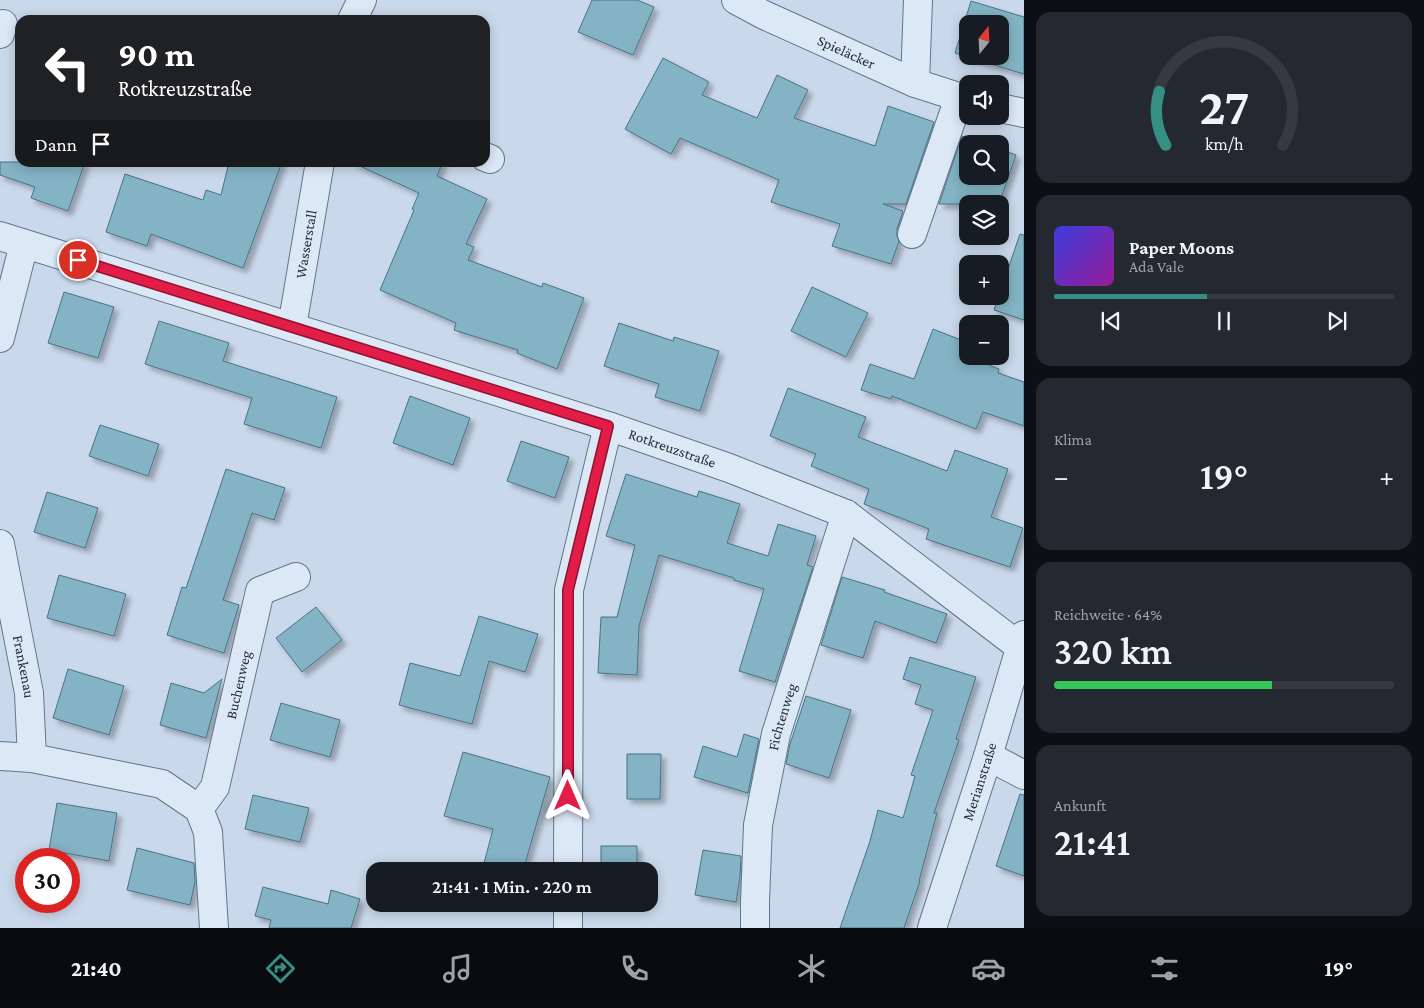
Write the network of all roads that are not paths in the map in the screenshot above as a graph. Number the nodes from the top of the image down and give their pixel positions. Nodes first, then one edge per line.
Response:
1 (362, 0) edge
2 (736, 0) edge
3 (918, 0) edge
4 (354, 15) edge
5 (915, 83) junction
6 (959, 98) edge
7 (959, 110) edge
8 (1009, 110) edge
9 (1024, 113) edge
10 (319, 167) edge
11 (912, 234) dead end
12 (12, 240) edge
13 (292, 327) junction
14 (0, 338) edge
15 (608, 426) junction
16 (846, 514) junction
17 (0, 544) edge
18 (296, 577) dead end
19 (1022, 641) edge
20 (0, 756) edge
21 (988, 756) junction
22 (32, 758) junction
23 (1024, 775) edge
24 (199, 810) junction
25 (568, 862) edge
26 (568, 912) edge
27 (214, 928) edge
28 (568, 928) edge
29 (755, 928) edge
30 (932, 928) edge

1 - 4 street
2 - 5 street, Spieläcker
3 - 5 street
5 - 6 street, Spieläcker
7 - 11 street, Spieläcker
8 - 9 street
10 - 13 street, Wasserstall
12 - 13 street, Rotkreuzstraße
12 - 14 street
13 - 15 street, Rotkreuzstraße
15 - 16 street, Rotkreuzstraße
15 - 25 street
16 - 19 street, Rotkreuzstraße
16 - 29 street, Fichtenweg
17 - 22 street, Frankenau
18 - 24 street, Buchenweg
19 - 21 street, Merianstraße
20 - 22 street
21 - 23 street
21 - 30 street, Merianstraße
22 - 24 street
24 - 27 street
26 - 28 street

